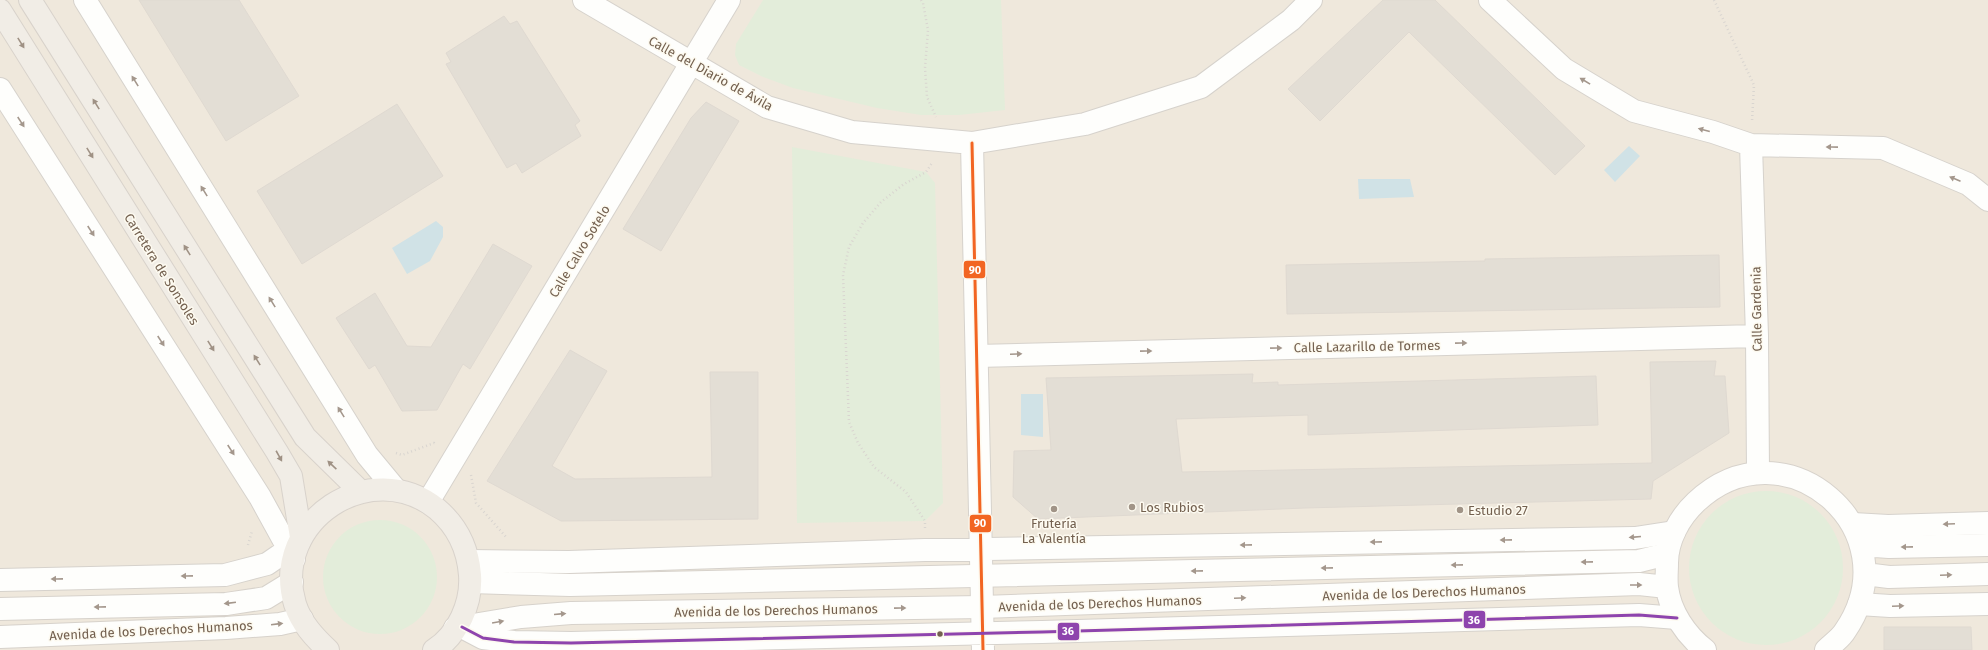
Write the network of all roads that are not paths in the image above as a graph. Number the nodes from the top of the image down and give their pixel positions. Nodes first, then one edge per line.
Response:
1 (30, 0) edge
2 (85, 0) edge
3 (584, 0) edge
4 (729, 0) edge
5 (1311, 0) edge
6 (1490, 0) edge
7 (0, 10) edge
8 (691, 64) junction
9 (0, 89) edge
10 (972, 143) junction
11 (1751, 145) junction
12 (1988, 200) edge
13 (1757, 336) junction
14 (977, 356) junction
15 (1758, 473) junction
16 (396, 490) junction
17 (360, 491) junction
18 (428, 502) junction
19 (1988, 523) edge
20 (1853, 524) junction
21 (276, 528) junction
22 (1674, 532) junction
23 (1861, 545) junction
24 (1988, 545) edge
25 (296, 547) junction
26 (980, 550) junction
27 (1667, 554) junction
28 (266, 564) junction
29 (470, 572) junction
30 (1865, 574) junction
31 (1988, 574) edge
32 (980, 576) junction
33 (0, 580) edge
34 (292, 582) junction
35 (1667, 587) junction
36 (1859, 604) junction
37 (1988, 604) edge
38 (982, 607) junction
39 (0, 609) edge
40 (521, 617) junction
41 (1677, 618) junction
42 (302, 619) junction
43 (468, 633) edge
44 (0, 636) edge
45 (983, 641) edge
46 (513, 646) edge
47 (328, 650) edge
48 (434, 650) edge
49 (1705, 650) edge
50 (1826, 650) edge

17 -> 1 highway
16 -> 2 street
3 - 8 street, Calle del Diario de Ávila
4 - 8 street, Calle Calvo Sotelo
5 - 10 street, Calle del Diario de Ávila
11 -> 6 street
7 -> 25 highway, Carretera de Sonsoles
8 - 10 street, Calle del Diario de Ávila
8 - 18 street, Calle Calvo Sotelo
9 -> 21 street
10 - 14 street
12 -> 11 street
11 - 13 street, Calle Gardenia
14 -> 13 street, Calle Lazarillo de Tormes
13 - 15 street, Calle Gardenia
14 - 26 street
15 - 20 street
15 - 22 street
16 - 17 highway
16 - 18 highway
17 - 25 highway
18 - 29 highway
19 -> 20 street
20 - 23 street
21 - 25 street
21 - 28 street
22 -> 26 street
22 - 27 street
24 -> 23 street
23 - 30 street
25 - 28 street
25 - 34 highway, Carretera de Sonsoles
26 - 29 street
26 - 32 street
27 -> 32 street, Avenida de los Derechos Humanos
27 - 35 street
28 -> 33 street
29 - 32 street, Avenida de los Derechos Humanos
29 - 43 highway
30 -> 31 street
30 - 36 street
32 - 38 street
34 -> 39 street, Avenida de los Derechos Humanos
34 - 42 highway, Carretera de Sonsoles
38 -> 35 street, Avenida de los Derechos Humanos
35 - 41 street
36 -> 37 street
36 - 50 street
40 -> 38 street, Avenida de los Derechos Humanos
38 - 45 street
43 -> 40 street, Avenida de los Derechos Humanos
40 - 46 street
41 - 45 street, Avenida de los Derechos Humanos
41 - 49 street
44 -> 42 street, Avenida de los Derechos Humanos
42 - 47 highway, Carretera de Sonsoles
43 - 46 street, Avenida de los Derechos Humanos
43 - 48 highway
45 - 46 street, Avenida de los Derechos Humanos

